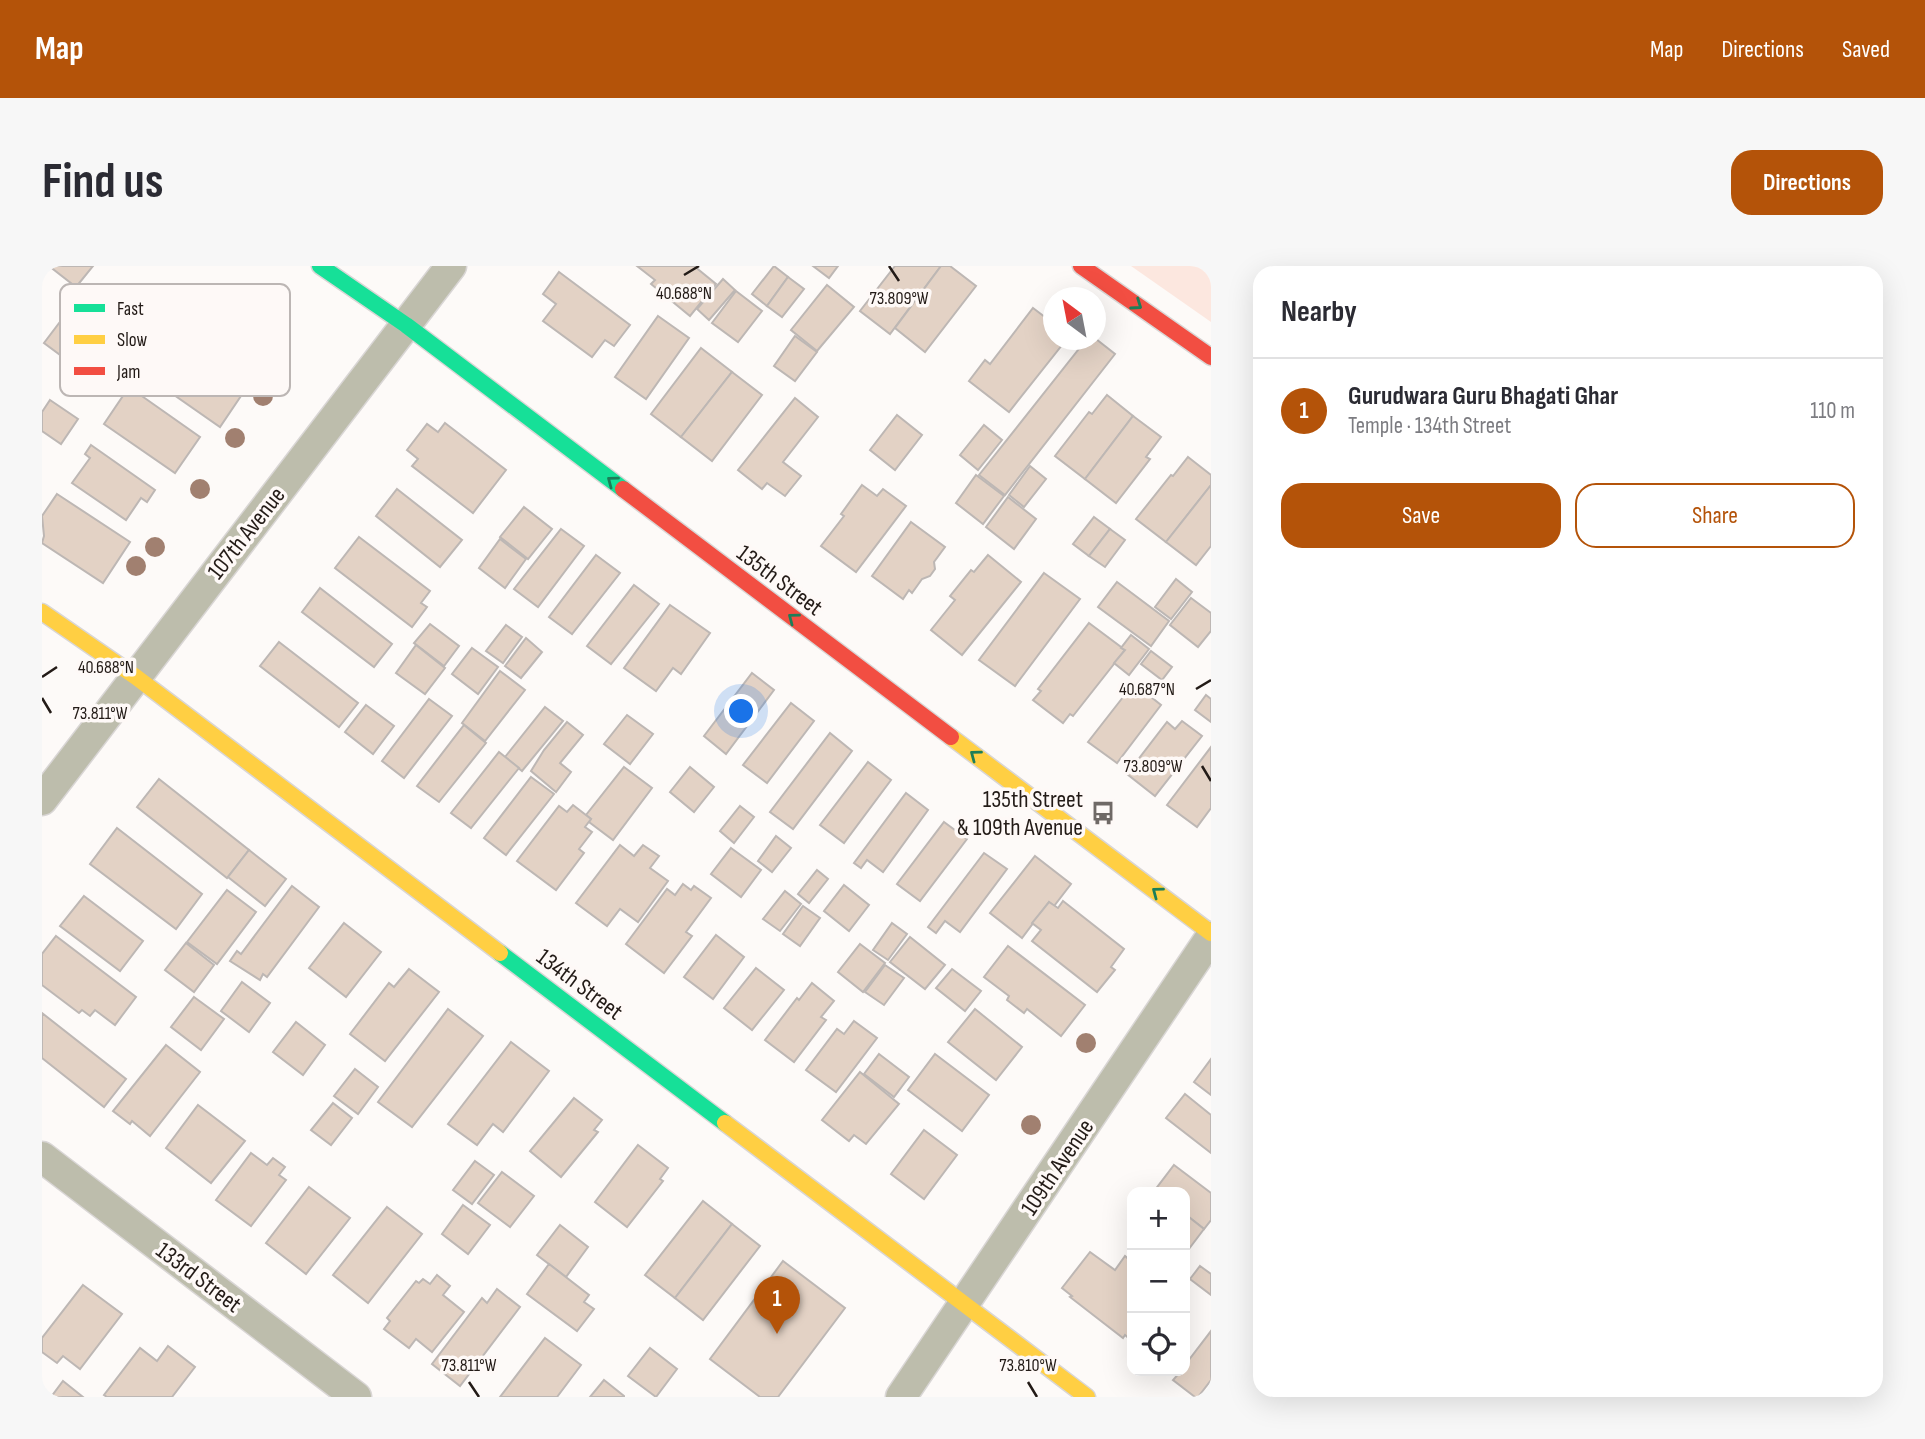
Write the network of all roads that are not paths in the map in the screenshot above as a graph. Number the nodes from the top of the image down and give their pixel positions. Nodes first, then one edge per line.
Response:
1 (320, 266) edge
2 (451, 266) edge
3 (1081, 266) edge
4 (406, 325) junction
5 (1211, 357) edge
6 (42, 612) edge
7 (136, 677) junction
8 (42, 800) edge
9 (1211, 935) edge
10 (42, 1157) edge
11 (965, 1304) junction
12 (356, 1397) edge
13 (901, 1397) edge
14 (1087, 1397) edge

1 - 4 street, 135th Street
2 - 4 street, 107th Avenue
3 -> 5 street
4 - 7 street, 107th Avenue
9 -> 4 street, 135th Street
6 - 7 street, 134th Street
7 - 8 street, 107th Avenue
7 - 11 street, 134th Street
9 - 11 street, 109th Avenue
10 - 12 street, 133rd Street
11 - 13 street, 109th Avenue
11 - 14 street, 134th Street

